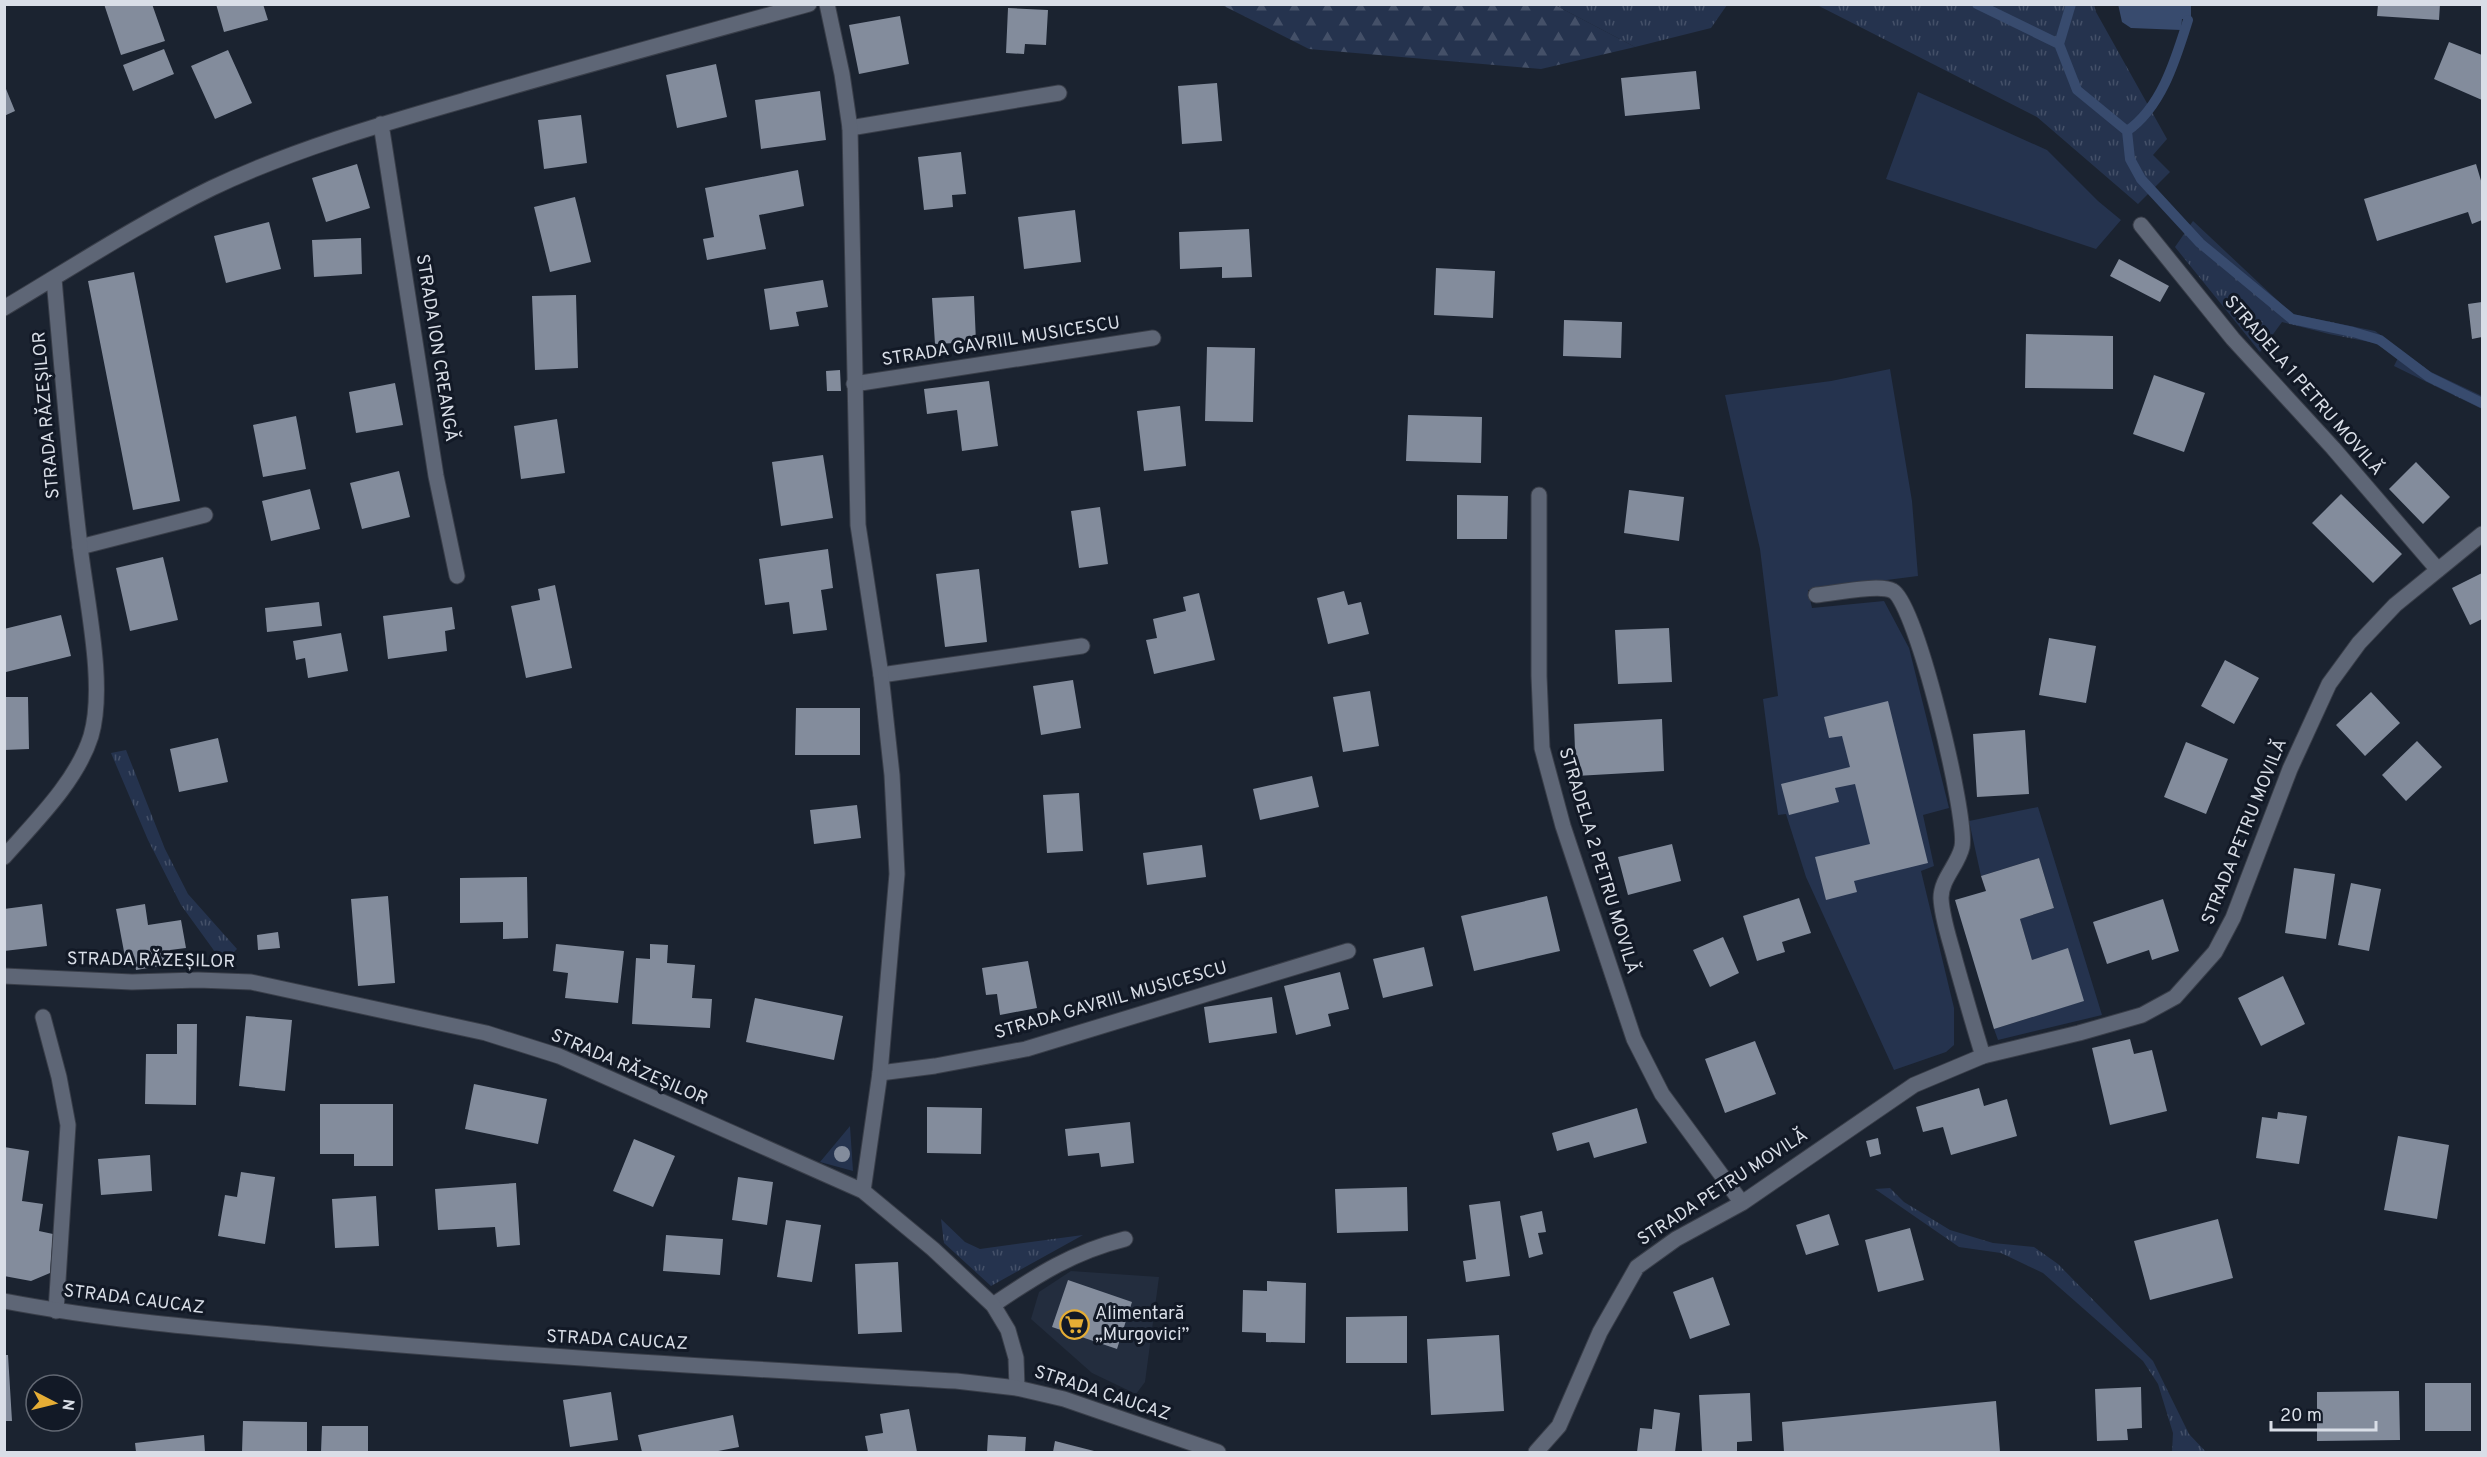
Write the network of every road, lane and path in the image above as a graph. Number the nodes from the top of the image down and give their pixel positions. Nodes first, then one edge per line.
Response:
1 (810, 4) edge
2 (827, 4) edge
3 (1059, 93) dead end
4 (381, 124) junction
5 (850, 128) junction
6 (2140, 225) dead end
7 (54, 279) junction
8 (4, 308) edge
9 (1153, 338) dead end
10 (854, 384) junction
11 (1539, 495) dead end
12 (205, 515) dead end
13 (2482, 534) edge
14 (80, 547) junction
15 (2438, 570) junction
16 (457, 576) dead end
17 (1816, 596) dead end
18 (1082, 646) dead end
19 (881, 675) junction
20 (4, 857) edge
21 (1348, 951) dead end
22 (4, 976) edge
23 (43, 1017) dead end
24 (1983, 1056) junction
25 (880, 1073) junction
26 (862, 1191) junction
27 (1742, 1203) junction
28 (1125, 1239) dead end
29 (4, 1301) edge
30 (993, 1305) junction
31 (56, 1311) junction
32 (1017, 1388) junction
33 (1218, 1452) edge
34 (1536, 1452) edge

1 - 4 street
2 - 5 street, STRADA GAVRIIL MUSICESCU
3 - 5 street
4 - 7 street
4 - 16 street, STRADA ION CREANGĂ
5 - 10 street, STRADA GAVRIIL MUSICESCU
6 - 15 street, STRADELA 1 PETRU MOVILĂ
7 - 8 street
7 - 14 street, STRADA RĂZEȘILOR
9 - 10 street, STRADA GAVRIIL MUSICESCU
10 - 19 street, STRADA GAVRIIL MUSICESCU
11 - 27 street, STRADELA 2 PETRU MOVILĂ
12 - 14 street
13 - 15 street, STRADA PETRU MOVILĂ
14 - 20 street, STRADA RĂZEȘILOR
15 - 24 street, STRADA PETRU MOVILĂ
17 - 24 street
18 - 19 street
19 - 25 street, STRADA GAVRIIL MUSICESCU
21 - 25 street, STRADA GAVRIIL MUSICESCU
22 - 26 street, STRADA RĂZEȘILOR
23 - 31 street
24 - 27 street, STRADA PETRU MOVILĂ
25 - 26 street, STRADA GAVRIIL MUSICESCU
26 - 30 street, STRADA RĂZEȘILOR
27 - 34 street, STRADA PETRU MOVILĂ
28 - 30 street
29 - 31 street, STRADA CAUCAZ
30 - 32 street, STRADA RĂZEȘILOR
31 - 32 street, STRADA CAUCAZ
32 - 33 street, STRADA CAUCAZ

